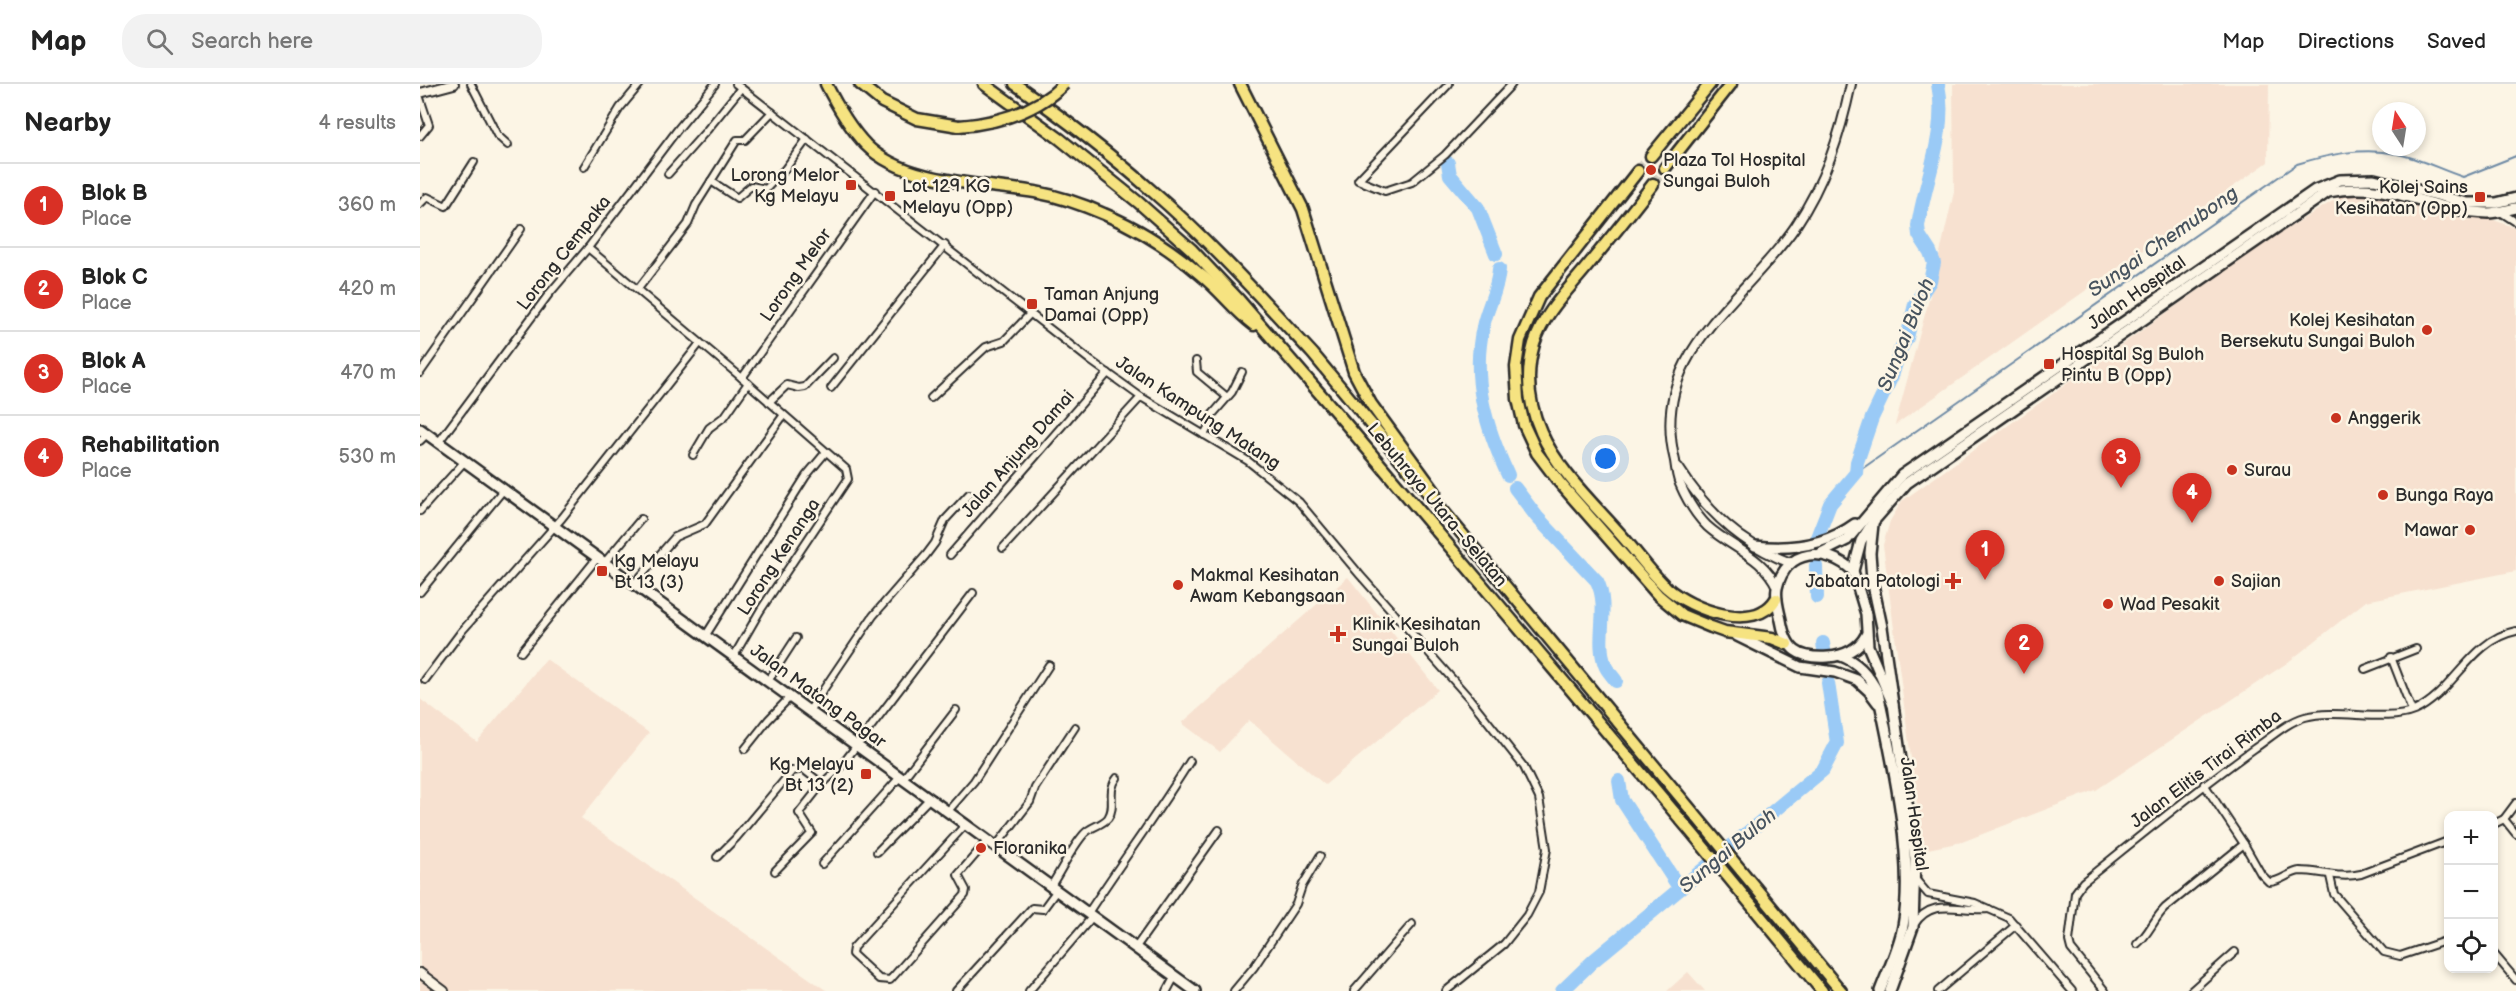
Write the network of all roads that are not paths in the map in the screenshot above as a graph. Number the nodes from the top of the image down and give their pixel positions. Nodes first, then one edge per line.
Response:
1 (454, 84) edge
2 (471, 84) edge
3 (640, 84) edge
4 (715, 84) edge
5 (826, 84) edge
6 (860, 84) edge
7 (984, 84) edge
8 (1015, 84) edge
9 (1064, 84) edge
10 (1240, 84) edge
11 (1449, 84) edge
12 (1512, 84) edge
13 (1710, 84) edge
14 (1731, 84) edge
15 (1851, 84) edge
16 (738, 86) edge
17 (420, 96) edge
18 (772, 112) junction
19 (420, 136) edge
20 (807, 139) junction
21 (508, 145) dead end
22 (1651, 156) tunnel mouth
23 (474, 162) dead end
24 (584, 167) dead end
25 (1665, 168) tunnel mouth
26 (1638, 171) tunnel mouth
27 (668, 174) dead end
28 (711, 181) junction
29 (1653, 184) tunnel mouth
30 (875, 190) junction
31 (2516, 198) edge
32 (420, 204) edge
33 (2497, 207) junction
34 (2516, 208) edge
35 (2516, 222) edge
36 (521, 229) dead end
37 (945, 245) junction
38 (1580, 245) junction
39 (588, 248) junction
40 (1594, 258) junction
41 (638, 289) junction
42 (1030, 314) junction
43 (1269, 335) junction
44 (700, 343) junction
45 (833, 358) dead end
46 (1196, 361) dead end
47 (1242, 372) dead end
48 (420, 373) edge
49 (1108, 373) junction
50 (742, 378) junction
51 (748, 383) junction
52 (831, 388) dead end
53 (1227, 396) junction
54 (931, 398) dead end
55 (1141, 398) junction
56 (769, 402) junction
57 (783, 416) junction
58 (422, 435) edge
59 (1204, 435) junction
60 (438, 443) junction
61 (826, 452) junction
62 (693, 455) dead end
63 (465, 461) junction
64 (1675, 464) junction
65 (504, 489) junction
66 (969, 494) dead end
67 (420, 511) edge
68 (1870, 518) junction
69 (641, 519) dead end
70 (554, 525) junction
71 (1755, 546) junction
72 (1003, 548) dead end
73 (1821, 553) junction
74 (950, 555) dead end
75 (602, 560) junction
76 (1483, 560) junction
77 (1791, 562) junction
78 (1853, 571) junction
79 (1858, 583) junction
80 (634, 584) junction
81 (420, 592) edge
82 (973, 593) dead end
83 (1777, 593) junction
84 (1879, 611) junction
85 (2516, 631) edge
86 (1725, 632) junction
87 (706, 635) junction
88 (1866, 635) junction
89 (796, 638) dead end
90 (1787, 644) junction
91 (2416, 649) dead end
92 (521, 652) dead end
93 (734, 656) junction
94 (1841, 656) junction
95 (2391, 657) junction
96 (1049, 665) dead end
97 (2365, 669) dead end
98 (424, 680) dead end
99 (768, 681) junction
100 (790, 697) junction
101 (1893, 705) junction
102 (1881, 707) junction
103 (956, 710) dead end
104 (809, 711) junction
105 (2412, 711) junction
106 (1075, 727) dead end
107 (857, 746) junction
108 (745, 748) dead end
109 (1190, 761) dead end
110 (902, 778) junction
111 (1117, 778) dead end
112 (822, 784) junction
113 (2204, 784) junction
114 (930, 798) junction
115 (2516, 804) edge
116 (948, 811) junction
117 (2504, 819) junction
118 (2498, 822) edge
119 (966, 824) junction
120 (1219, 830) dead end
121 (2516, 834) edge
122 (988, 840) junction
123 (2444, 843) edge
124 (2244, 844) junction
125 (996, 846) junction
126 (877, 852) dead end
127 (1320, 856) dead end
128 (717, 857) dead end
129 (822, 864) dead end
130 (775, 871) dead end
131 (2330, 876) junction
132 (1916, 880) junction
133 (1054, 888) junction
134 (1990, 909) junction
135 (1091, 915) junction
136 (1412, 924) dead end
137 (2016, 925) junction
138 (1913, 927) junction
139 (2444, 941) edge
140 (2137, 944) dead end
141 (1136, 947) junction
142 (2235, 952) dead end
143 (2498, 960) edge
144 (420, 973) edge
145 (1175, 976) junction
146 (2516, 980) edge
147 (444, 991) edge
148 (956, 991) edge
149 (1029, 991) edge
150 (1167, 991) edge
151 (1196, 991) edge
152 (1234, 991) edge
153 (1354, 991) edge
154 (1446, 991) edge
155 (1822, 991) edge
156 (1841, 991) edge
157 (1880, 991) edge
158 (1890, 991) edge
159 (1938, 991) edge
160 (2072, 991) edge
161 (2105, 991) edge
162 (2191, 991) edge

1 - 17 street
2 - 21 street
3 - 24 street
4 - 39 street, Lorong Cempaka
5 - 43 highway
6 - 9 highway, bridge
7 - 43 highway, Lebuhraya Utara–Selatan
8 - 76 highway, Lebuhraya Utara–Selatan
10 - 76 highway
11 - 12 street
13 - 22 highway
14 - 25 highway
15 - 64 street
16 - 18 street, Jalan Kampung Matang
16 - 27 street
17 - 19 street
18 - 20 street, Jalan Kampung Matang
18 - 28 street
20 - 28 street
20 - 30 street, Jalan Kampung Matang
23 - 32 street
26 - 38 highway
28 - 41 street
29 - 40 highway
30 - 37 street, Jalan Kampung Matang
30 - 50 street, Lorong Melor
31 - 33 main road, Jalan Hospital
33 - 34 main road, Jalan Hospital
33 - 35 street
33 - 68 main road, Jalan Hospital
36 - 48 street
37 - 42 street, Jalan Kampung Matang
37 - 52 street
38 - 40 highway
38 - 86 highway
39 - 41 street
39 - 60 street, Lorong Cempaka
40 - 83 highway
41 - 44 street
42 - 49 street, Jalan Kampung Matang
42 - 54 street
43 - 155 highway, Lebuhraya Utara–Selatan
44 - 50 street
44 - 70 street
45 - 56 street
46 - 53 street
47 - 53 street
49 - 55 street, Jalan Kampung Matang
49 - 74 street, Jalan Anjung Damai
50 - 51 street
51 - 56 street
51 - 62 street
53 - 59 street
55 - 59 street, Jalan Kampung Matang
55 - 72 street
56 - 57 street
57 - 61 street
57 - 80 street
58 - 60 main road, Jalan Matang Pagar
59 - 154 street, Jalan Kampung Matang
60 - 63 main road, Jalan Matang Pagar
61 - 87 street
61 - 93 street, Lorong Kenanga
63 - 65 main road, Jalan Matang Pagar
63 - 67 street
64 - 71 street
64 - 83 street
65 - 70 main road, Jalan Matang Pagar
65 - 81 street
66 - 104 street
68 - 71 main road
68 - 73 main road, Jalan Hospital
68 - 78 main road, Jalan Hospital
68 - 84 main road, Jalan Hospital
69 - 75 street
70 - 75 main road, Jalan Matang Pagar
70 - 98 street
71 - 77 street
73 - 77 main road
73 - 78 main road
75 - 80 main road, Jalan Matang Pagar
75 - 92 street
76 - 156 highway, Lebuhraya Utara–Selatan
77 - 83 main road
78 - 79 main road, Jalan Hospital
79 - 84 main road
79 - 88 main road, Jalan Hospital
80 - 87 main road, Jalan Matang Pagar
82 - 107 street
83 - 90 main road
84 - 101 main road, Jalan Hospital
85 - 105 street, Jalan Elitis Tirai Rimba
86 - 90 highway
86 - 102 main road
87 - 93 main road, Jalan Matang Pagar
88 - 94 main road
88 - 101 main road, Jalan Hospital
89 - 99 street
90 - 94 main road
91 - 95 street
93 - 99 main road, Jalan Matang Pagar
94 - 102 main road, Jalan Hospital
95 - 97 street
95 - 105 street
96 - 116 street
99 - 100 main road, Jalan Matang Pagar
100 - 104 main road, Jalan Matang Pagar
100 - 108 street
101 - 132 main road, Jalan Hospital
102 - 157 main road, Jalan Hospital
103 - 110 street
104 - 107 main road, Jalan Matang Pagar
105 - 113 street, Jalan Elitis Tirai Rimba
106 - 125 street
107 - 110 main road, Jalan Matang Pagar
107 - 112 street
109 - 135 street
110 - 114 main road, Jalan Matang Pagar
110 - 129 street
111 - 133 street
112 - 128 street
112 - 130 street
113 - 124 street
113 - 161 street, Jalan Elitis Tirai Rimba
114 - 116 main road, Jalan Matang Pagar
114 - 126 street
115 - 117 street
116 - 119 main road, Jalan Matang Pagar
117 - 118 street
117 - 121 street
119 - 122 main road, Jalan Matang Pagar
119 - 122 street
120 - 141 street
122 - 125 main road, Jalan Matang Pagar
123 - 131 street
124 - 131 street
124 - 140 street
125 - 133 main road, Jalan Matang Pagar
127 - 152 street
131 - 139 street
132 - 134 street
132 - 138 main road, Jalan Hospital
133 - 135 main road, Jalan Matang Pagar
133 - 148 street
134 - 137 street
134 - 138 street
135 - 141 main road, Jalan Matang Pagar
135 - 149 street
136 - 153 street
137 - 159 street
137 - 160 street
138 - 158 main road, Jalan Hospital
141 - 145 main road, Jalan Matang Pagar
142 - 162 street
143 - 146 street
144 - 147 street
145 - 150 street
145 - 151 main road, Jalan Matang Pagar

